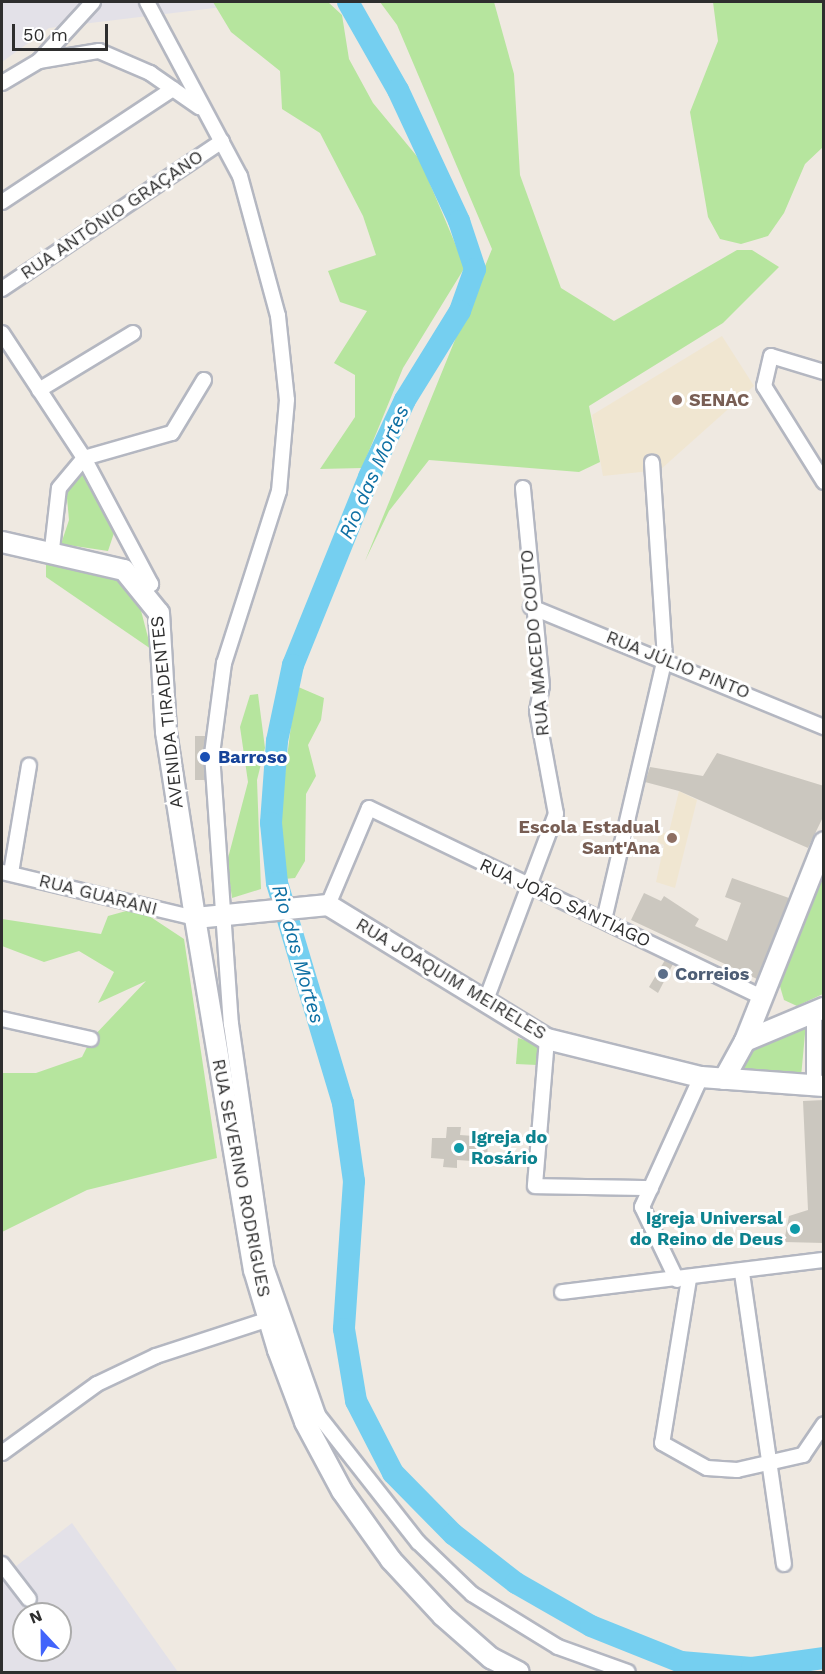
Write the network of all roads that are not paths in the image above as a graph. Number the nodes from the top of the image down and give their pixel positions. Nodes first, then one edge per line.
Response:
1 (93, 2) edge
2 (147, 2) edge
3 (39, 61) junction
4 (2, 83) edge
5 (173, 89) junction
6 (203, 110) junction
7 (222, 141) junction
8 (2, 202) edge
9 (2, 289) edge
10 (2, 333) edge
11 (133, 333) dead end
12 (824, 372) edge
13 (204, 380) dead end
14 (39, 390) junction
15 (84, 458) junction
16 (652, 462) dead end
17 (824, 482) edge
18 (524, 488) dead end
19 (2, 542) edge
20 (52, 549) junction
21 (143, 588) junction
22 (531, 607) junction
23 (665, 658) junction
24 (824, 727) edge
25 (29, 765) dead end
26 (824, 842) edge
27 (6, 872) edge
28 (531, 888) junction
29 (328, 905) junction
30 (223, 913) junction
31 (195, 918) junction
32 (604, 920) junction
33 (762, 997) junction
34 (486, 1000) junction
35 (819, 1011) edge
36 (2, 1019) edge
37 (91, 1039) dead end
38 (547, 1039) junction
39 (745, 1041) junction
40 (701, 1077) junction
41 (724, 1079) junction
42 (819, 1086) edge
43 (651, 1188) junction
44 (824, 1260) edge
45 (742, 1273) junction
46 (683, 1279) junction
47 (562, 1292) dead end
48 (269, 1319) junction
49 (824, 1424) edge
50 (2, 1453) edge
51 (770, 1463) junction
52 (2, 1564) edge
53 (783, 1564) dead end
54 (28, 1599) dead end
55 (519, 1672) edge
56 (628, 1672) edge

1 - 3 street
2 - 6 street
3 - 4 street
3 - 5 street
5 - 6 street
5 - 8 street
6 - 7 street
7 - 9 street, RUA ANTÔNIO GRAÇANO
7 - 30 street
10 - 14 street
11 - 14 street
12 - 17 street
13 - 15 street
14 - 15 street
15 - 20 street
15 - 21 street
16 - 23 street
18 - 22 street, RUA MACEDO COUTO
19 - 20 street, AVENIDA TIRADENTES
20 - 21 street, AVENIDA TIRADENTES
21 - 31 street, AVENIDA TIRADENTES
22 - 23 street, RUA JÚLIO PINTO
22 - 28 street, RUA MACEDO COUTO
23 - 24 street, RUA JÚLIO PINTO
23 - 32 street
25 - 27 street
26 - 33 street
27 - 31 street, RUA GUARANI
28 - 29 street, RUA JOÃO SANTIAGO
28 - 32 street, RUA JOÃO SANTIAGO
28 - 34 street, RUA MACEDO COUTO
29 - 30 street
29 - 34 street, RUA JOAQUIM MEIRELES
30 - 31 street
30 - 56 street
31 - 48 street, RUA SEVERINO RODRIGUES
32 - 33 street, RUA JOÃO SANTIAGO
33 - 39 street
34 - 38 street, RUA JOAQUIM MEIRELES
35 - 39 street
35 - 42 street
36 - 37 street
38 - 40 street, RUA JOAQUIM MEIRELES
38 - 43 street
39 - 41 street
40 - 41 street, RUA JOAQUIM MEIRELES
40 - 43 street
41 - 42 street, RUA JOAQUIM MEIRELES
43 - 46 street
44 - 45 street
45 - 46 street
45 - 51 street
46 - 47 street
46 - 51 street
48 - 50 street
48 - 55 street, RUA SEVERINO RODRIGUES
49 - 51 street
51 - 53 street
52 - 54 street

